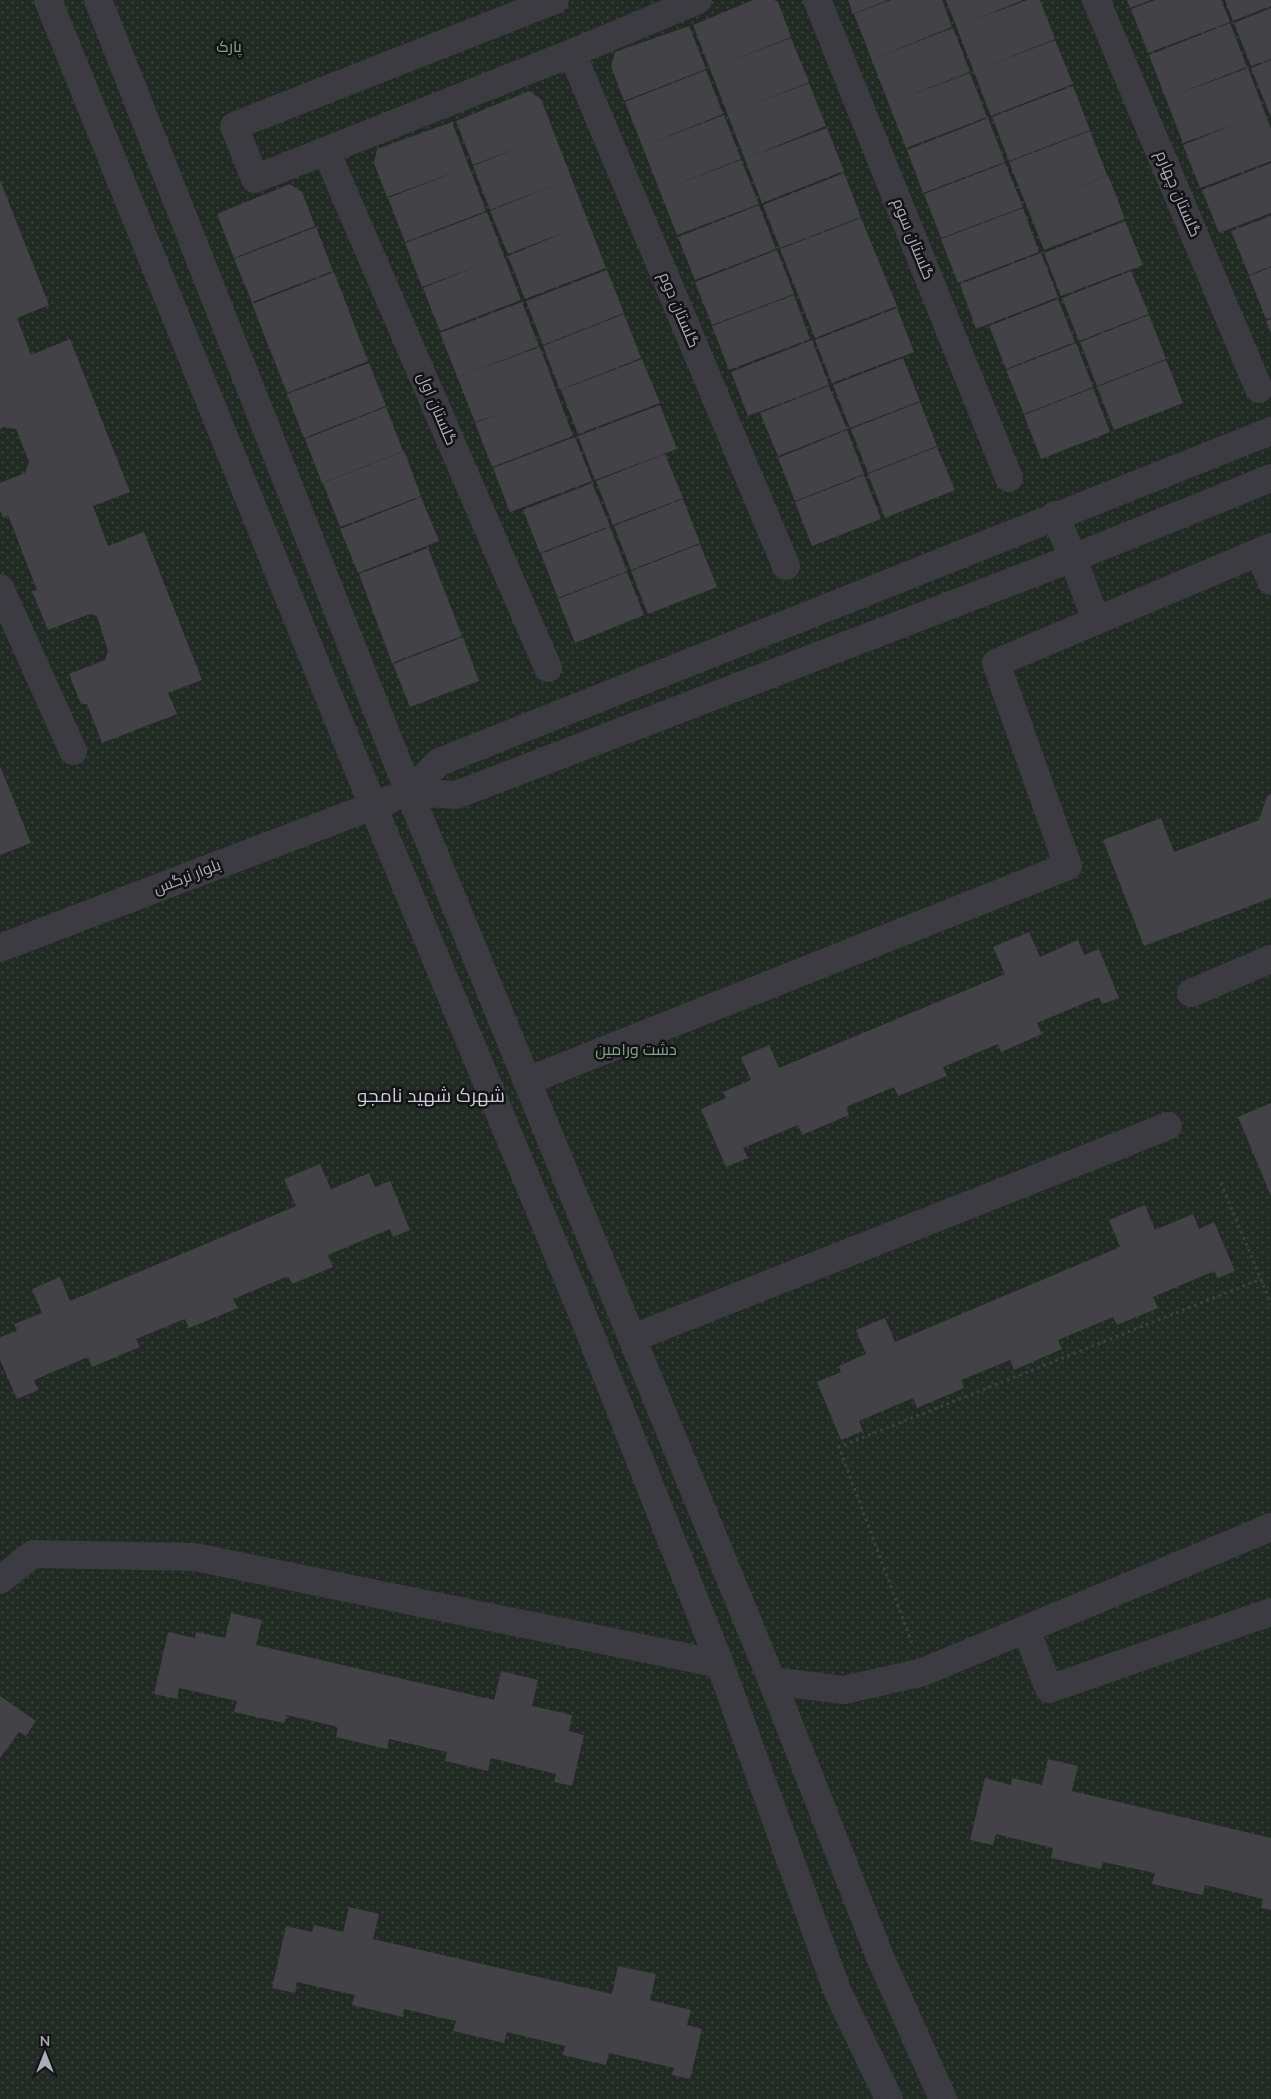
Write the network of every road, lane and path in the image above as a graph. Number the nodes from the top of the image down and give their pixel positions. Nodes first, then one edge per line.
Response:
1 (48, 0) edge
2 (98, 0) edge
3 (555, 0) edge
4 (698, 0) edge
5 (817, 0) edge
6 (1096, 0) edge
7 (572, 53) junction
8 (326, 151) junction
9 (1259, 388) dead end
10 (1271, 431) edge
11 (1009, 478) dead end
12 (1271, 478) edge
13 (1056, 515) junction
14 (1265, 549) edge
15 (1073, 558) junction
16 (786, 566) dead end
17 (1271, 581) edge
18 (0, 588) edge
19 (1096, 621) junction
20 (548, 668) dead end
21 (73, 751) dead end
22 (410, 792) junction
23 (373, 806) junction
24 (0, 948) edge
25 (1271, 959) edge
26 (1191, 993) dead end
27 (527, 1081) junction
28 (1168, 1126) dead end
29 (1221, 1183) dead end
30 (1261, 1279) junction
31 (1271, 1304) edge
32 (633, 1338) junction
33 (1271, 1527) edge
34 (0, 1580) edge
35 (1271, 1612) edge
36 (1026, 1629) junction
37 (720, 1664) junction
38 (923, 1672) junction
39 (772, 1681) junction
40 (889, 2099) edge
41 (943, 2099) edge

1 - 23 street
2 - 22 street
3 - 8 street
4 - 7 street
5 - 11 street, گلستان سوم
6 - 9 street, گلستان چهارم
7 - 8 street
7 - 16 street, گلستان دوم
8 - 20 street, گلستان اول
10 - 13 street
12 - 15 street
13 - 15 street
13 - 22 street
14 - 17 street
14 - 19 street
15 - 19 street
15 - 22 street
18 - 21 street
19 - 27 street
22 - 23 street, بلوار نرگس
22 - 27 street
23 - 24 street, بلوار نرگس
23 - 37 street
25 - 26 street
27 - 32 street
28 - 32 street
29 - 30 path
30 - 31 path
30 - 38 path
32 - 39 street
33 - 36 street
34 - 37 street
35 - 36 street
36 - 38 street
37 - 40 street
38 - 39 street
39 - 41 street

